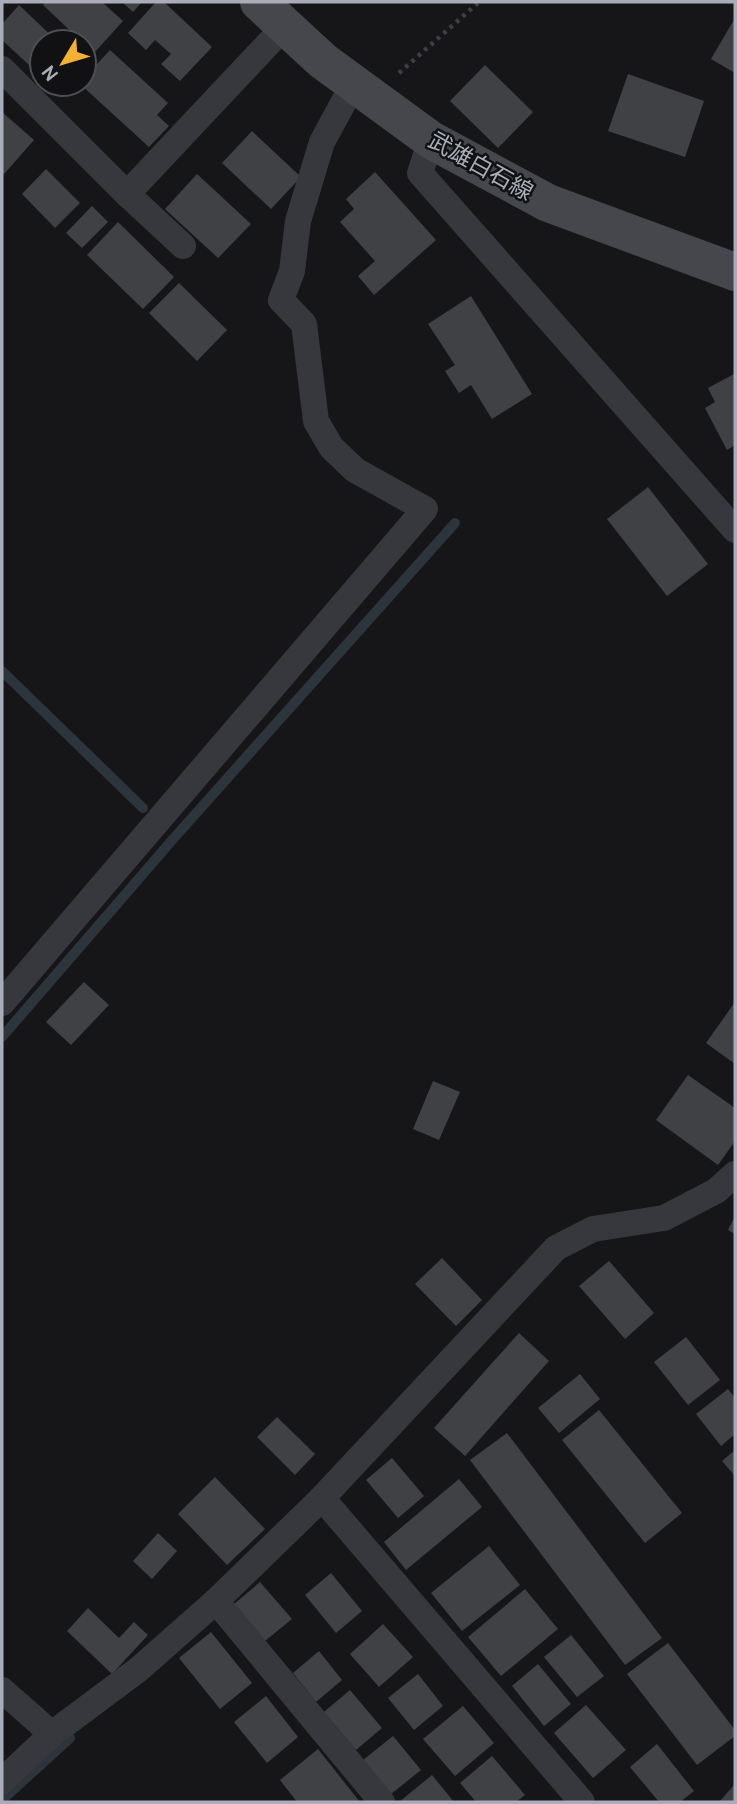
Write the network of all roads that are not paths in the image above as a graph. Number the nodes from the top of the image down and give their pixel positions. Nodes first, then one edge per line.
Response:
1 (272, 14) edge
2 (2, 69) edge
3 (363, 90) junction
4 (431, 140) junction
5 (127, 194) junction
6 (183, 246) dead end
7 (735, 272) edge
8 (735, 530) edge
9 (2, 1003) edge
10 (735, 1174) edge
11 (322, 1498) junction
12 (216, 1601) junction
13 (2, 1690) edge
14 (52, 1734) junction
15 (2, 1781) edge
16 (382, 1802) edge
17 (582, 1802) edge

1 - 3 main road, 武雄白石線
1 - 5 street
2 - 5 street
3 - 4 main road, 武雄白石線
3 - 9 street
4 - 7 main road, 武雄白石線
4 - 8 street
5 - 6 street
10 - 11 street
11 - 12 street
11 - 17 street
12 - 14 street
12 - 16 street
13 - 14 street
14 - 15 street

